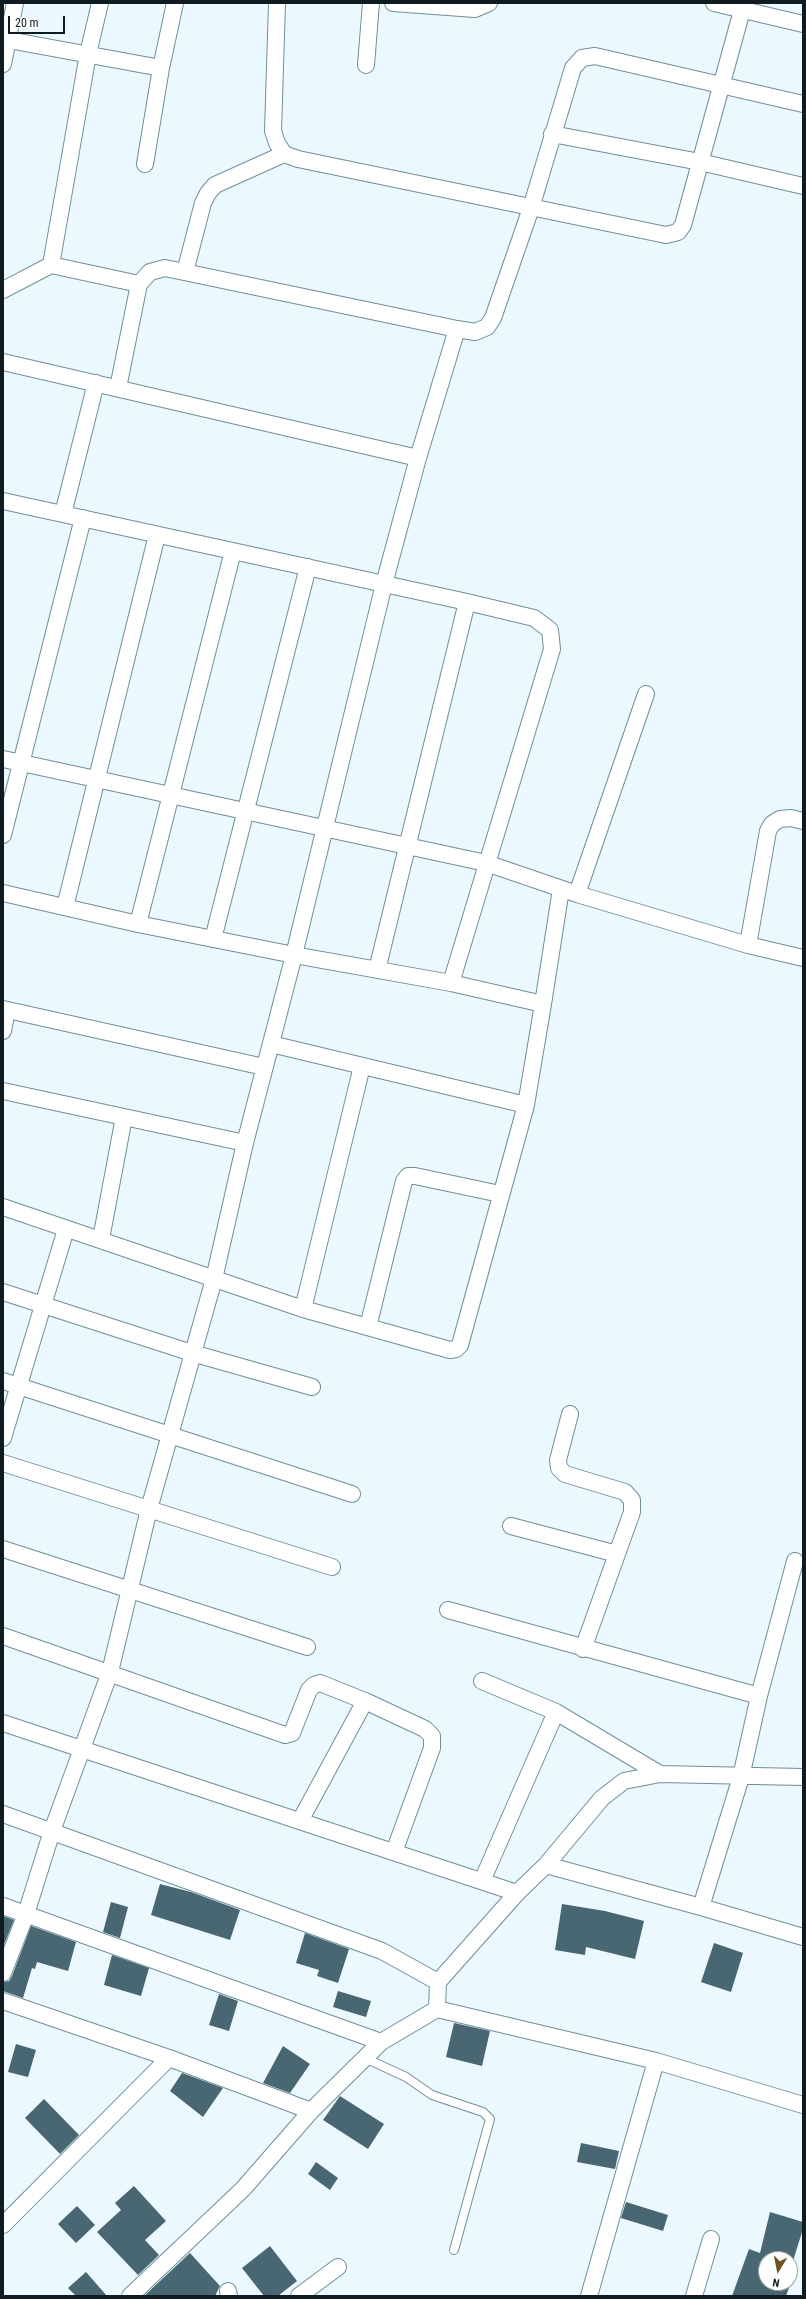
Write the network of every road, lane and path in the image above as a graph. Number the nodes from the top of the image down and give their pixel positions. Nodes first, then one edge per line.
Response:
1 (15, 3) edge
2 (100, 3) edge
3 (176, 3) edge
4 (277, 3) edge
5 (371, 3) edge
6 (394, 3) edge
7 (489, 3) edge
8 (714, 3) edge
9 (742, 6) edge
10 (803, 24) edge
11 (6, 40) edge
12 (88, 54) junction
13 (3, 64) edge
14 (366, 65) dead end
15 (161, 68) junction
16 (720, 86) junction
17 (803, 104) edge
18 (552, 134) junction
19 (284, 154) junction
20 (700, 162) junction
21 (145, 164) dead end
22 (803, 186) edge
23 (530, 208) junction
24 (51, 265) junction
25 (185, 272) junction
26 (139, 284) junction
27 (3, 290) edge
28 (457, 329) junction
29 (3, 362) edge
30 (96, 383) junction
31 (118, 388) junction
32 (418, 458) junction
33 (4, 504) edge
34 (63, 514) junction
35 (82, 518) junction
36 (157, 535) junction
37 (233, 551) junction
38 (308, 567) junction
39 (384, 584) junction
40 (467, 602) junction
41 (646, 694) dead end
42 (3, 759) edge
43 (20, 762) junction
44 (96, 780) junction
45 (171, 795) junction
46 (245, 813) junction
47 (803, 821) edge
48 (325, 830) junction
49 (3, 835) edge
50 (407, 847) junction
51 (486, 863) junction
52 (561, 889) junction
53 (3, 892) edge
54 (577, 894) junction
55 (65, 907) junction
56 (138, 924) junction
57 (213, 939) junction
58 (748, 945) junction
59 (294, 956) junction
60 (803, 958) edge
61 (377, 970) junction
62 (450, 983) junction
63 (543, 1004) junction
64 (5, 1009) edge
65 (3, 1031) edge
66 (271, 1044) junction
67 (362, 1066) junction
68 (264, 1067) junction
69 (3, 1091) edge
70 (526, 1105) junction
71 (124, 1117) junction
72 (245, 1143) junction
73 (500, 1194) junction
74 (3, 1207) edge
75 (66, 1229) junction
76 (101, 1239) junction
77 (214, 1279) junction
78 (3, 1292) edge
79 (43, 1305) junction
80 (304, 1309) junction
81 (368, 1327) junction
82 (192, 1354) junction
83 (3, 1381) edge
84 (19, 1386) junction
85 (312, 1387) dead end
86 (570, 1414) dead end
87 (171, 1435) junction
88 (3, 1438) edge
89 (3, 1463) edge
90 (352, 1494) dead end
91 (149, 1509) junction
92 (511, 1526) dead end
93 (3, 1549) edge
94 (617, 1554) junction
95 (795, 1561) dead end
96 (332, 1567) dead end
97 (130, 1588) junction
98 (448, 1610) dead end
99 (3, 1636) edge
100 (307, 1647) dead end
101 (583, 1649) junction
102 (110, 1672) junction
103 (482, 1681) dead end
104 (759, 1696) junction
105 (365, 1701) junction
106 (556, 1712) junction
107 (3, 1723) edge
108 (82, 1750) junction
109 (660, 1774) junction
110 (741, 1777) junction
111 (803, 1777) edge
112 (3, 1814) edge
113 (300, 1821) junction
114 (52, 1831) junction
115 (394, 1852) junction
116 (546, 1865) junction
117 (482, 1881) junction
118 (517, 1893) junction
119 (3, 1906) edge
120 (701, 1907) junction
121 (26, 1914) junction
122 (803, 1937) edge
123 (3, 1973) edge
124 (438, 1982) junction
125 (3, 2001) edge
126 (437, 2009) junction
127 (380, 2042) junction
128 (169, 2058) junction
129 (365, 2058) junction
130 (656, 2061) junction
131 (803, 2105) edge
132 (311, 2111) junction
133 (3, 2225) edge
134 (711, 2239) dead end
135 (454, 2250) dead end
136 (338, 2267) dead end
137 (130, 2296) edge
138 (299, 2296) edge
139 (589, 2296) edge
140 (694, 2296) edge

1 - 11 street
2 - 12 street
3 - 15 street
4 - 19 street
5 - 14 street
6 - 7 street
8 - 9 street
9 - 10 street
9 - 16 street
11 - 12 street
11 - 13 street
12 - 15 street
12 - 24 street
15 - 21 street
16 - 17 street
16 - 18 street
16 - 20 street
18 - 20 street
18 - 23 street
19 - 23 street
19 - 25 street
20 - 22 street
20 - 23 street
23 - 28 street
24 - 26 street
24 - 27 street
25 - 26 street
25 - 28 street
26 - 31 street
28 - 32 street
29 - 30 street
30 - 31 street
30 - 34 street
31 - 32 street
32 - 39 street
33 - 34 street
34 - 35 street
35 - 36 street
35 - 43 street
36 - 37 street
36 - 44 street
37 - 38 street
37 - 45 street
38 - 39 street
38 - 46 street
39 - 40 street
39 - 48 street
40 - 50 street
40 - 51 street
41 - 54 street
42 - 43 street
43 - 44 street
43 - 49 street
44 - 45 street
44 - 55 street
45 - 46 street
45 - 56 street
46 - 48 street
46 - 57 street
47 - 58 street
48 - 50 street
48 - 59 street
50 - 51 street
50 - 61 street
51 - 52 street
51 - 62 street
52 - 54 street
52 - 63 street
53 - 55 street
54 - 58 street
55 - 56 street
56 - 57 street
57 - 59 street
58 - 60 street
59 - 61 street
59 - 66 street
61 - 62 street
62 - 63 street
63 - 70 street
64 - 65 street
64 - 68 street
66 - 67 street
66 - 68 street
67 - 70 street
67 - 80 street
68 - 72 street
69 - 71 street
70 - 73 street
71 - 72 street
71 - 76 street
72 - 77 street
73 - 81 street
73 - 81 street
74 - 75 street
75 - 76 street
75 - 79 street
76 - 77 street
77 - 80 street
77 - 82 street
78 - 79 street
79 - 82 street
79 - 84 street
80 - 81 street
82 - 85 street
82 - 87 street
83 - 84 street
84 - 87 street
84 - 88 street
86 - 94 street
87 - 90 street
87 - 91 street
89 - 91 street
91 - 96 street
91 - 97 street
92 - 94 street
93 - 97 street
94 - 101 street
95 - 104 street
97 - 100 street
97 - 102 street
98 - 101 street
99 - 102 street
101 - 104 street
102 - 105 street
102 - 108 street
103 - 106 street
104 - 110 street
105 - 113 street
105 - 115 street
106 - 109 street
106 - 117 street
107 - 108 street
108 - 113 street
108 - 114 street
109 - 110 street
109 - 116 street
110 - 111 street
110 - 120 street
112 - 114 street
113 - 115 street
114 - 121 street
114 - 124 street
115 - 117 street
116 - 118 street
116 - 120 street
117 - 118 street
118 - 124 street
119 - 121 street
120 - 122 street
121 - 123 street
121 - 127 street
124 - 126 street
125 - 128 street
126 - 127 street
126 - 130 street
127 - 129 street
128 - 132 street
128 - 133 street
129 - 132 street
129 - 135 lane
130 - 131 street
130 - 139 street
132 - 137 street
134 - 140 street
136 - 138 street

